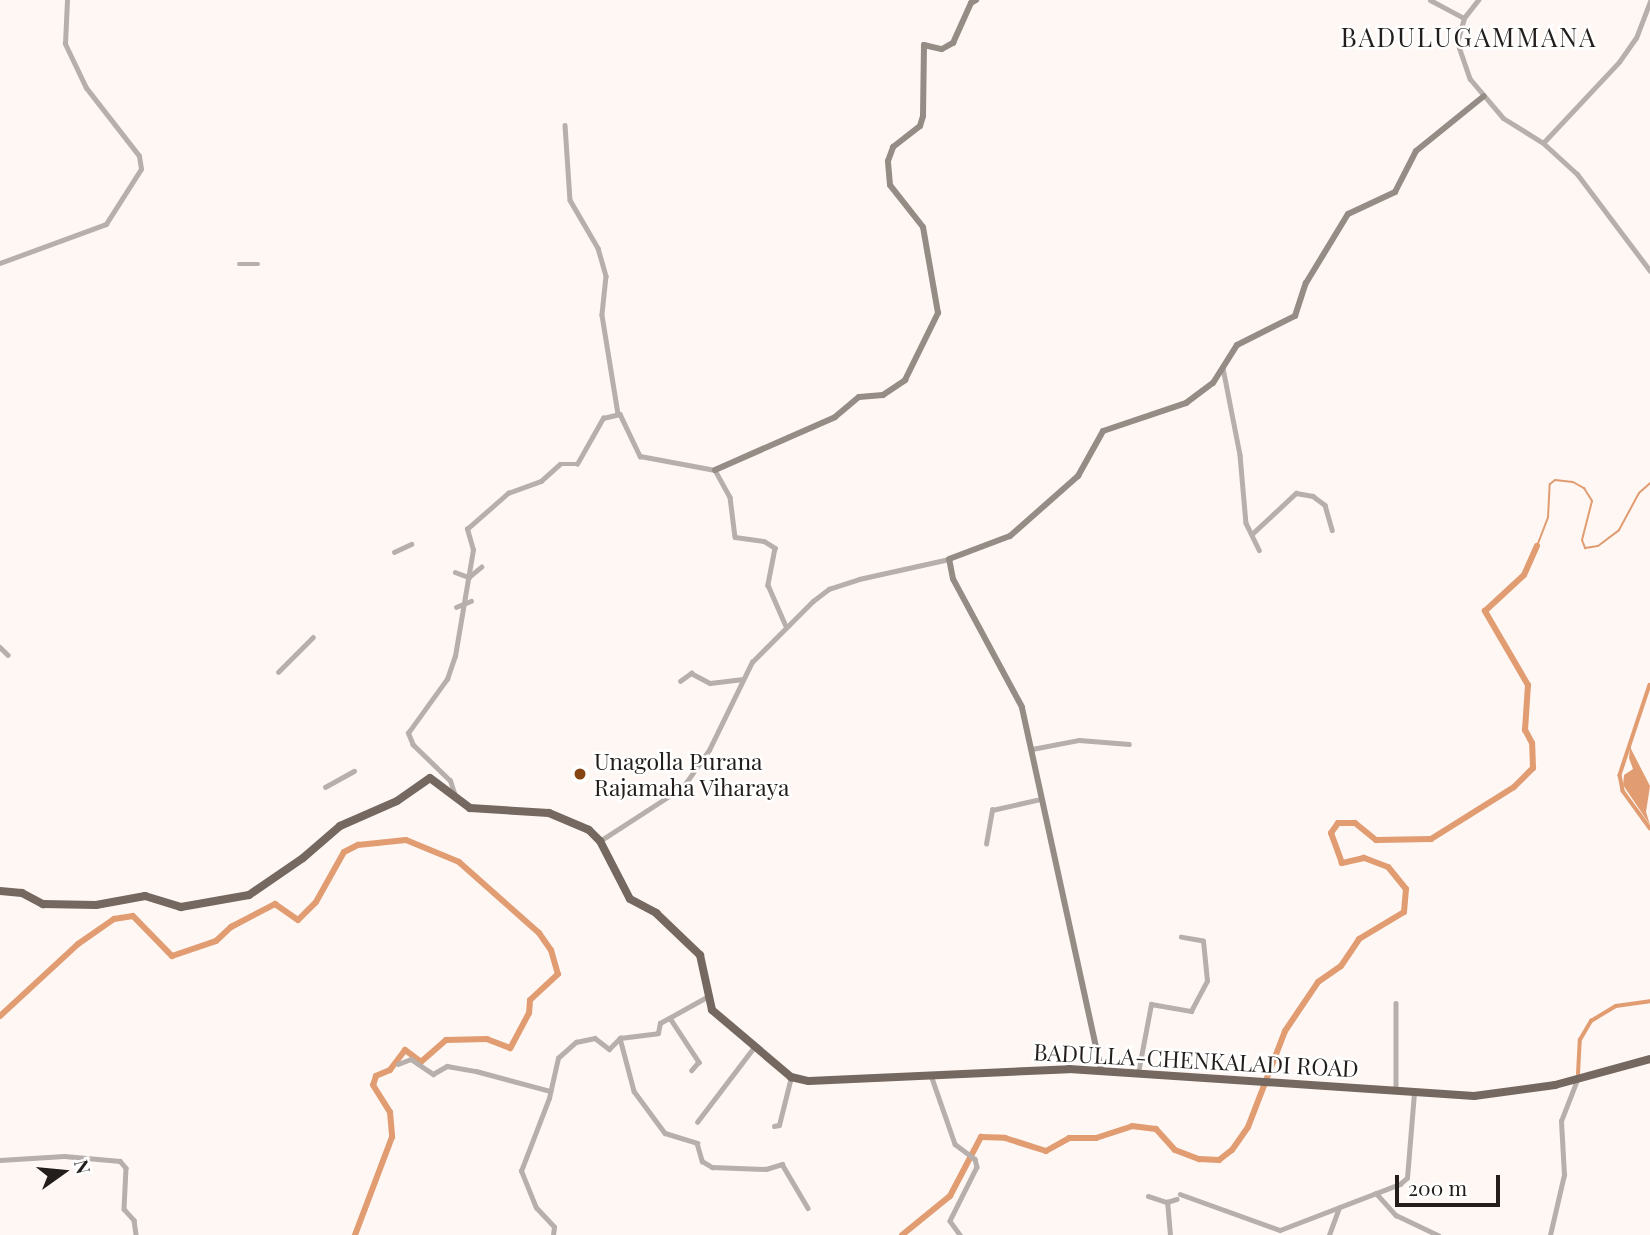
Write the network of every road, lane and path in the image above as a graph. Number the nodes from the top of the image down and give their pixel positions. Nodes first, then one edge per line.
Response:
1 (66, 0) edge
2 (977, 0) edge
3 (986, 0) edge
4 (1430, 0) edge
5 (1478, 0) edge
6 (1650, 1) edge
7 (1464, 18) junction
8 (1484, 96) junction
9 (565, 125) dead end
10 (1543, 143) junction
11 (0, 263) edge
12 (239, 264) dead end
13 (258, 264) dead end
14 (1650, 271) edge
15 (1223, 364) junction
16 (618, 414) junction
17 (715, 470) junction
18 (1332, 530) dead end
19 (1252, 534) junction
20 (411, 544) dead end
21 (1259, 550) dead end
22 (394, 552) dead end
23 (948, 559) junction
24 (481, 567) dead end
25 (454, 572) dead end
26 (469, 577) junction
27 (471, 601) dead end
28 (463, 606) junction
29 (456, 607) dead end
30 (785, 625) junction
31 (313, 637) dead end
32 (0, 647) edge
33 (8, 655) dead end
34 (278, 672) dead end
35 (742, 679) junction
36 (680, 681) dead end
37 (1129, 744) dead end
38 (1032, 749) junction
39 (354, 771) dead end
40 (325, 787) dead end
41 (1041, 799) junction
42 (455, 800) junction
43 (600, 841) junction
44 (986, 844) dead end
45 (0, 891) edge
46 (1181, 937) dead end
47 (707, 997) junction
48 (1396, 1003) dead end
49 (670, 1018) junction
50 (620, 1038) junction
51 (755, 1046) junction
52 (1650, 1059) edge
53 (398, 1065) dead end
54 (692, 1070) dead end
55 (1101, 1070) junction
56 (1138, 1073) junction
57 (931, 1074) junction
58 (791, 1077) junction
59 (1578, 1079) junction
60 (550, 1091) junction
61 (1396, 1091) junction
62 (1414, 1092) junction
63 (697, 1122) dead end
64 (774, 1126) dead end
65 (0, 1160) edge
66 (1376, 1193) junction
67 (1148, 1196) dead end
68 (1167, 1202) junction
69 (808, 1208) dead end
70 (1339, 1208) junction
71 (136, 1235) edge
72 (553, 1235) edge
73 (960, 1235) edge
74 (1170, 1235) edge
75 (1329, 1235) edge
76 (1438, 1235) edge
77 (1550, 1235) edge

1 - 11 street
2 - 3 main road
2 - 17 main road
4 - 7 street
5 - 7 street
6 - 10 street
7 - 8 street
8 - 10 street
8 - 15 main road
9 - 16 street
10 - 14 street
12 - 13 street
15 - 19 street
15 - 23 main road
16 - 17 street
16 - 26 street
17 - 30 street
18 - 19 street
19 - 21 street
20 - 22 street
23 - 30 street
23 - 38 main road
24 - 26 street
25 - 26 street
26 - 28 street
27 - 28 street
28 - 29 street
28 - 42 street
30 - 35 street
31 - 34 street
32 - 33 street
35 - 36 street
35 - 43 street
37 - 38 street
38 - 41 main road
39 - 40 street
41 - 44 street
41 - 55 main road
42 - 43 highway
42 - 45 highway
43 - 47 highway
46 - 56 street
47 - 49 street
47 - 51 highway
48 - 61 street
49 - 50 street
49 - 54 street
50 - 60 street
50 - 69 street
51 - 58 highway
51 - 63 street
52 - 59 highway, BADULLA-CHENKALADI ROAD
53 - 60 street
55 - 56 highway, BADULLA-CHENKALADI ROAD
55 - 57 highway, BADULLA-CHENKALADI ROAD
56 - 61 highway, BADULLA-CHENKALADI ROAD
57 - 58 highway, BADULLA-CHENKALADI ROAD
57 - 73 street
58 - 64 street
59 - 62 highway, BADULLA-CHENKALADI ROAD
59 - 77 street
60 - 72 street
61 - 62 highway, BADULLA-CHENKALADI ROAD
62 - 66 street
65 - 71 street
66 - 70 street
66 - 76 street
67 - 68 street
68 - 70 street
68 - 74 street
70 - 75 street

